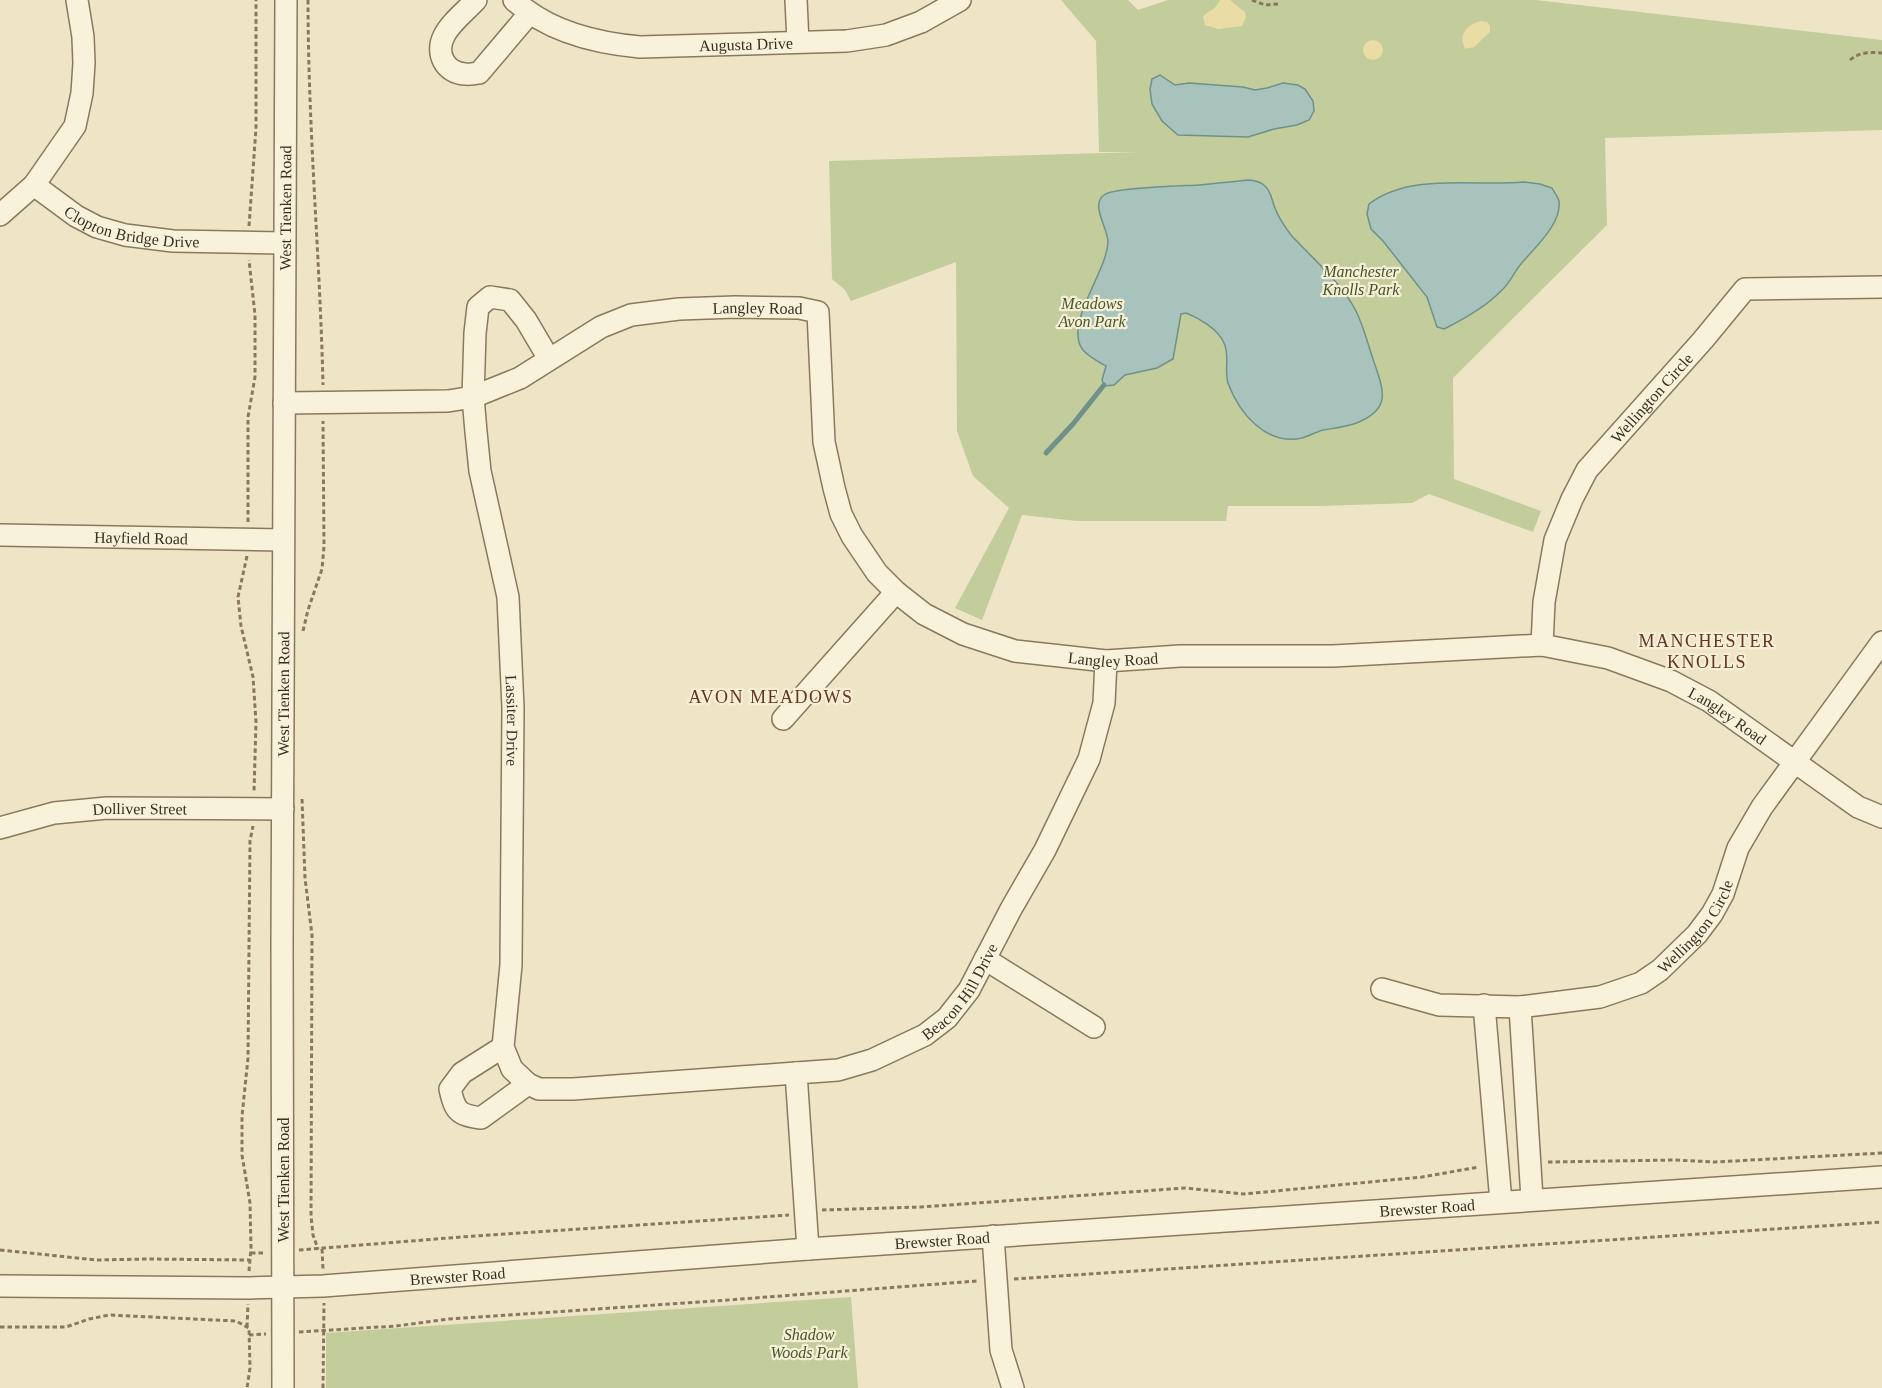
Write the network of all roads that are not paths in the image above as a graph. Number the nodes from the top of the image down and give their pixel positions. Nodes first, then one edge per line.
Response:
1 (77, 0) edge
2 (286, 0) edge
3 (476, 0) edge
4 (796, 0) edge
5 (960, 0) edge
6 (521, 7) edge
7 (798, 42) junction
8 (34, 186) junction
9 (0, 215) edge
10 (284, 243) junction
11 (1882, 287) edge
12 (549, 359) junction
13 (473, 397) junction
14 (284, 403) junction
15 (0, 535) edge
16 (283, 540) junction
17 (896, 592) junction
18 (1882, 642) edge
19 (1542, 645) junction
20 (1106, 661) junction
21 (783, 718) dead end
22 (1794, 762) junction
23 (283, 809) junction
24 (1882, 817) edge
25 (0, 828) edge
26 (985, 959) junction
27 (1382, 989) dead end
28 (1484, 1005) junction
29 (1520, 1006) junction
30 (1094, 1027) dead end
31 (503, 1047) junction
32 (796, 1073) junction
33 (528, 1084) junction
34 (1526, 1092) junction
35 (1492, 1094) junction
36 (1882, 1177) edge
37 (1532, 1199) junction
38 (1501, 1202) junction
39 (993, 1236) junction
40 (808, 1249) junction
41 (0, 1286) edge
42 (284, 1286) junction
43 (283, 1388) edge
44 (1013, 1388) edge

1 - 8 street
2 - 10 street, West Tienken Road
3 - 6 street, Augusta Drive
4 - 7 street
5 - 7 street, Augusta Drive
6 - 7 street, Augusta Drive
8 - 9 street
8 - 10 street, Clopton Bridge Drive
10 - 14 street, West Tienken Road
11 - 19 street, Wellington Circle
12 - 13 street, Langley Road
12 - 13 street
12 - 17 street, Langley Road
13 - 14 street, Langley Road
13 - 31 street, Lassiter Drive
14 - 16 street, West Tienken Road
15 - 16 street, Hayfield Road
16 - 23 street, West Tienken Road
17 - 20 street, Langley Road
17 - 21 street
18 - 22 street, Wellington Circle
19 - 20 street, Langley Road
19 - 22 street, Langley Road
20 - 26 street, Beacon Hill Drive
22 - 24 street, Langley Road
22 - 29 street, Wellington Circle
23 - 25 street, Dolliver Street
23 - 42 street, West Tienken Road
26 - 30 street
26 - 32 street, Beacon Hill Drive
27 - 28 street, Wellington Circle
28 - 29 street, Wellington Circle
28 - 35 street
29 - 34 street
31 - 33 street
31 - 33 street
32 - 33 street
32 - 40 street
34 - 35 street
34 - 37 street
35 - 38 street
36 - 37 street, Brewster Road
37 - 38 street, Brewster Road
38 - 39 street, Brewster Road
39 - 40 street, Brewster Road
39 - 44 street
40 - 42 street, Brewster Road
41 - 42 street, Brewster Road
42 - 43 street, West Tienken Road

